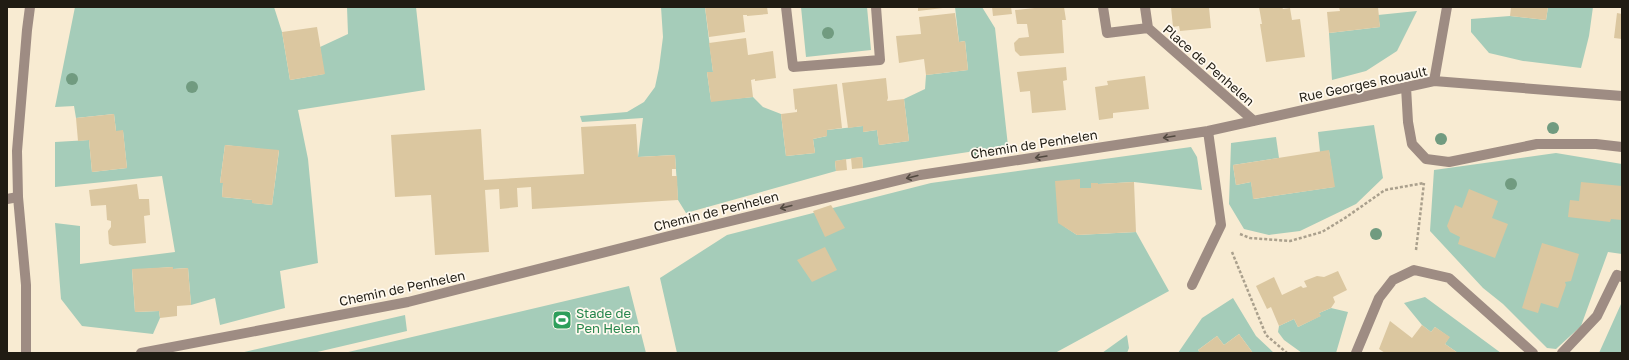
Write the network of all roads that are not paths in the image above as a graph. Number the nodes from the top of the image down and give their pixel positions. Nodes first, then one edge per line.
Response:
1 (30, 7) edge
2 (786, 7) edge
3 (876, 7) edge
4 (1103, 7) edge
5 (1145, 7) edge
6 (1447, 7) edge
7 (1148, 28) junction
8 (1434, 81) junction
9 (1406, 87) junction
10 (1622, 96) edge
11 (1254, 121) junction
12 (1208, 131) junction
13 (1622, 147) edge
14 (18, 197) junction
15 (7, 199) edge
16 (1622, 277) edge
17 (1192, 285) dead end
18 (26, 353) edge
19 (141, 353) edge
20 (1356, 353) edge
21 (1533, 353) edge
22 (1562, 353) edge

1 - 14 street
2 - 3 street
4 - 7 street, Place de Penhelen
5 - 7 street, Place de Penhelen
6 - 8 street
7 - 11 street, Place de Penhelen
8 - 9 street, Rue Georges Rouault
8 - 10 street, Rue Georges Rouault
9 - 11 street, Rue Georges Rouault
9 - 13 street
11 - 12 street, Rue Georges Rouault
12 - 17 street
12 -> 19 street, Chemin de Penhelen
14 - 15 street
14 - 18 street
16 - 22 street
20 - 21 street

